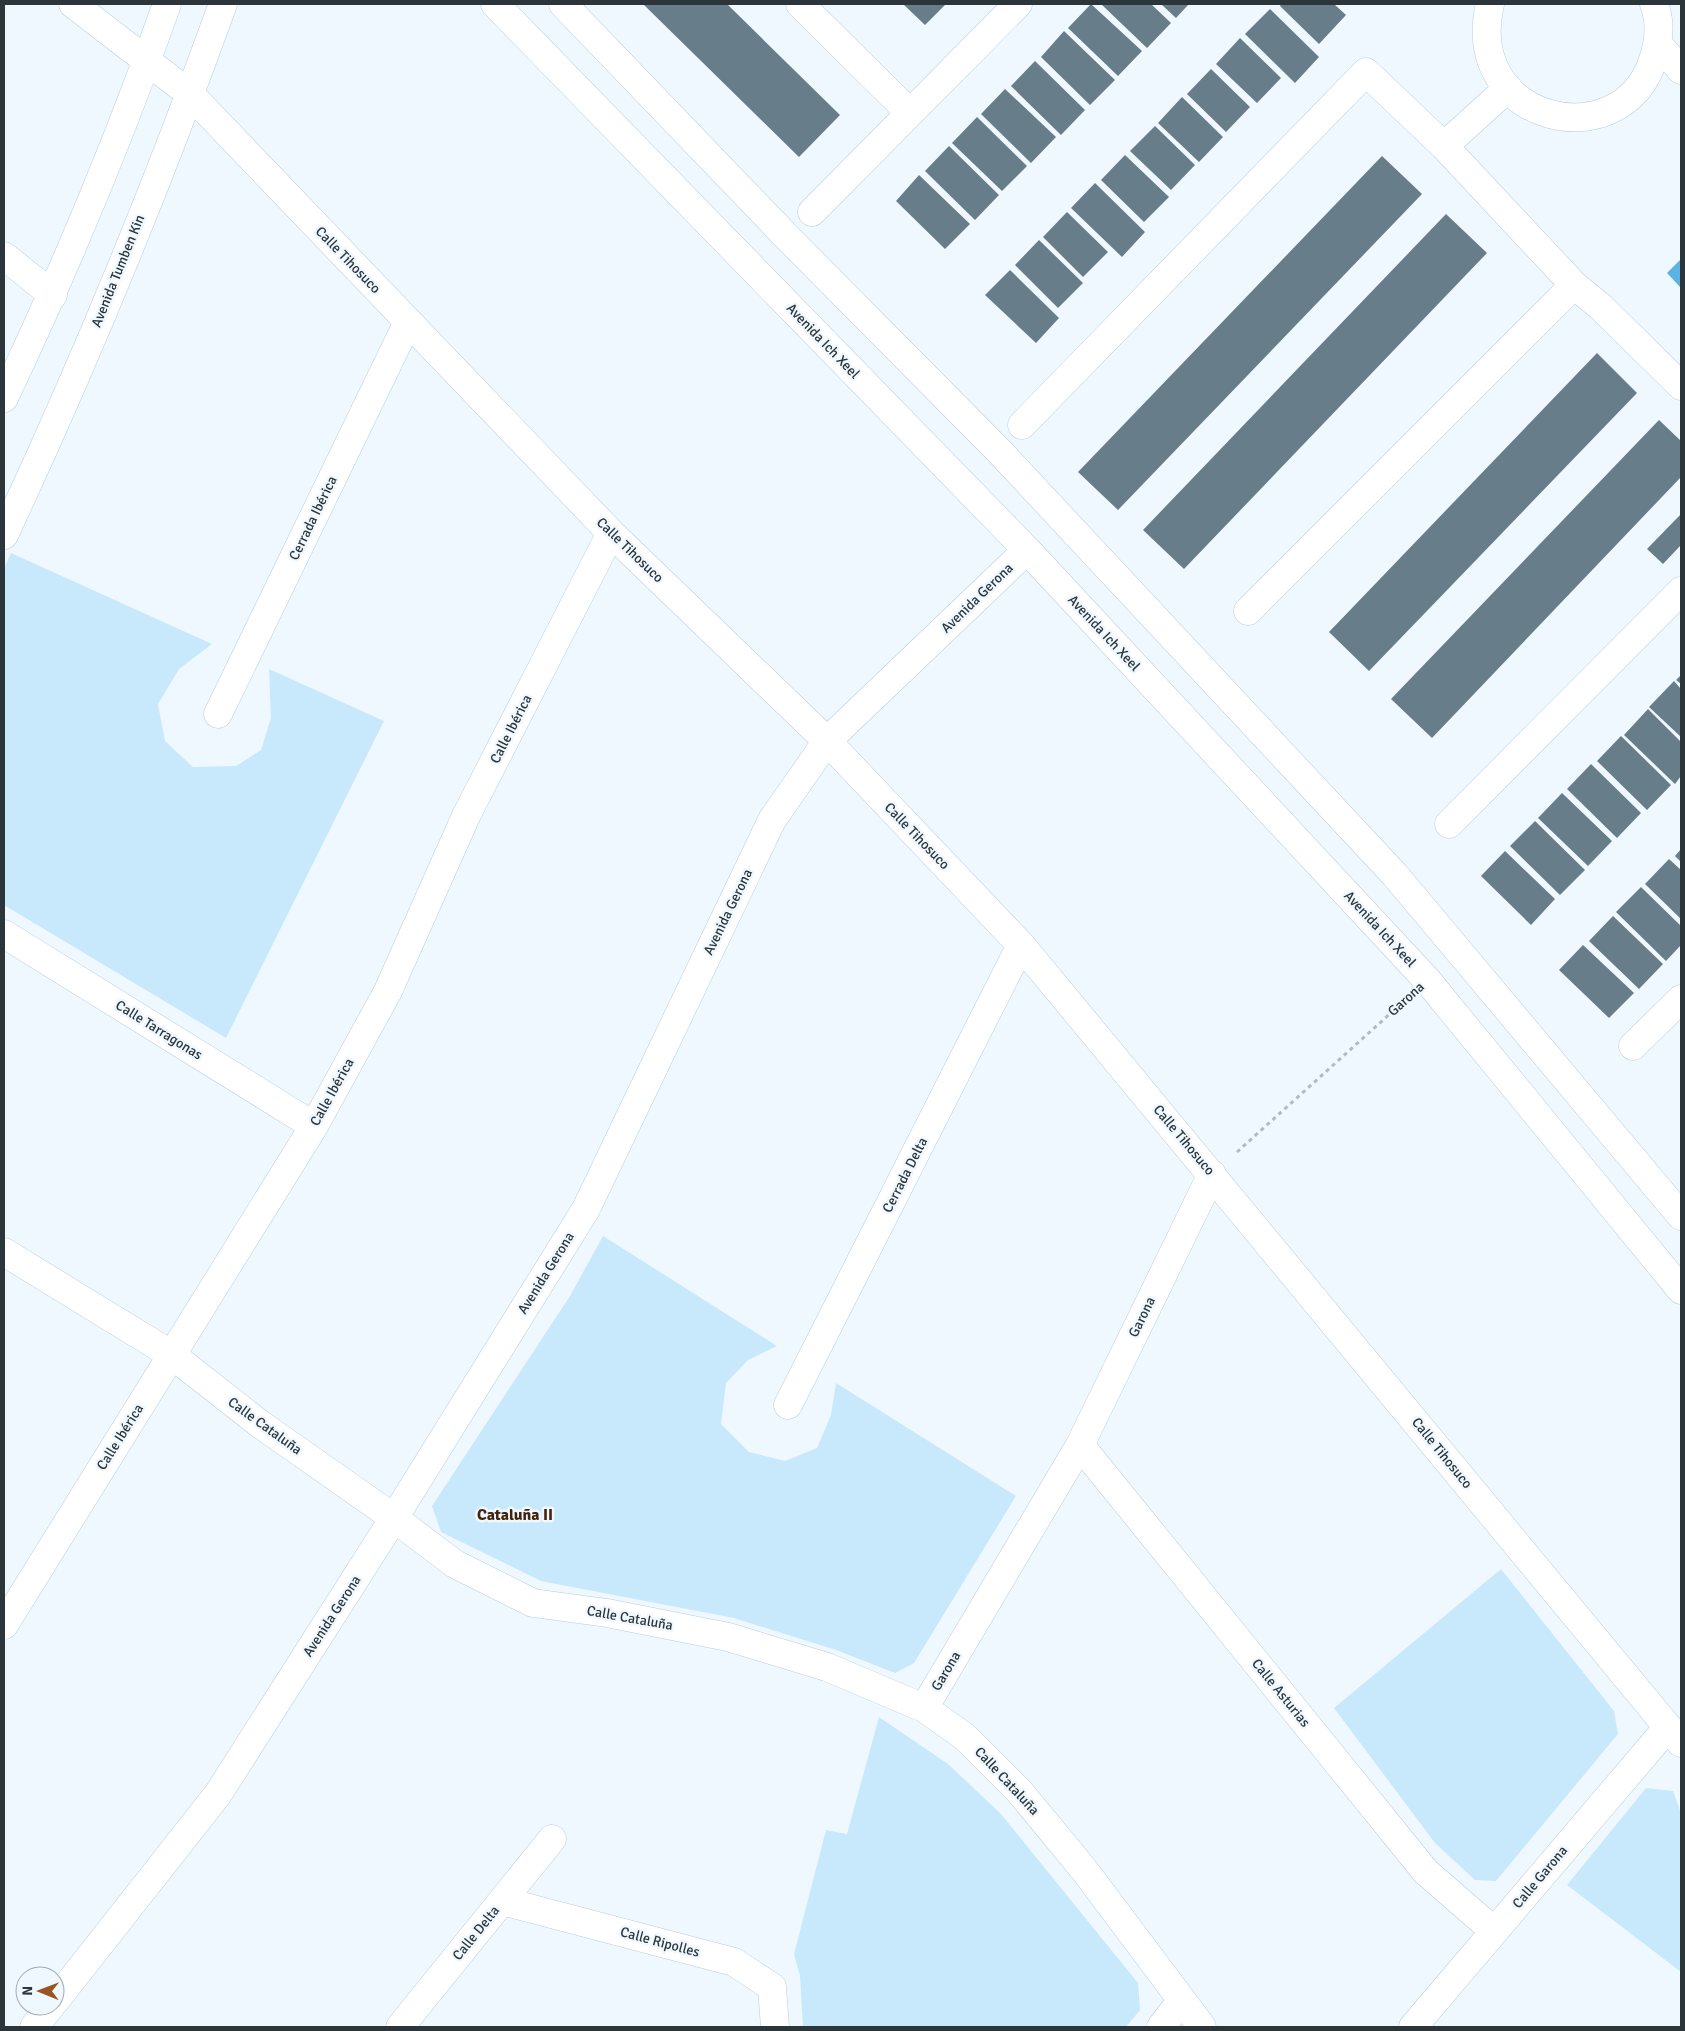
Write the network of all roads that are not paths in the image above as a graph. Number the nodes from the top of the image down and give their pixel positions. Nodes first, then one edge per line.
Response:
1 (73, 4) edge
2 (167, 4) edge
3 (223, 4) edge
4 (495, 4) edge
5 (564, 4) edge
6 (800, 4) edge
7 (1018, 4) edge
8 (1490, 4) edge
9 (1654, 4) edge
10 (1658, 44) junction
11 (147, 61) junction
12 (1681, 70) edge
13 (1508, 88) junction
14 (190, 94) junction
15 (910, 113) junction
16 (1444, 146) junction
17 (812, 212) dead end
18 (4, 256) edge
19 (1574, 285) junction
20 (53, 295) junction
21 (408, 322) junction
22 (1681, 386) edge
23 (4, 398) edge
24 (1022, 424) dead end
25 (611, 533) junction
26 (4, 535) edge
27 (1027, 550) junction
28 (1681, 591) edge
29 (1248, 611) dead end
30 (218, 714) dead end
31 (827, 741) junction
32 (1450, 824) dead end
33 (4, 934) edge
34 (1021, 945) junction
35 (1681, 999) edge
36 (1633, 1046) dead end
37 (314, 1126) junction
38 (1212, 1174) junction
39 (1681, 1216) edge
40 (4, 1252) edge
41 (1681, 1290) edge
42 (172, 1355) junction
43 (788, 1405) dead end
44 (1080, 1444) junction
45 (394, 1518) junction
46 (4, 1625) edge
47 (924, 1708) junction
48 (1674, 1735) edge
49 (552, 1839) dead end
50 (502, 1901) junction
51 (1494, 1931) junction
52 (65, 1987) edge
53 (1182, 2000) junction
54 (43, 2016) edge
55 (34, 2027) edge
56 (400, 2027) edge
57 (775, 2027) edge
58 (1161, 2027) edge
59 (1202, 2027) edge
60 (1413, 2027) edge

1 - 11 street, Calle Tihosuco
2 - 11 street
3 - 14 street, Avenida Tumben Kin
4 - 27 street, Avenida Ich Xeel
5 - 39 street
6 - 15 street
7 - 15 street
8 - 13 street
9 - 10 street
10 - 12 street
10 - 13 street
11 - 14 street, Calle Tihosuco
11 - 20 street
13 - 16 street
14 - 21 street, Calle Tihosuco
14 - 26 street, Avenida Tumben Kin
15 - 17 street
16 - 19 street
16 - 24 street
18 - 20 street
19 - 22 street
19 - 29 street
20 - 23 street
21 - 25 street, Calle Tihosuco
21 - 30 street, Cerrada Ibérica
25 - 31 street, Calle Tihosuco
25 - 37 street, Calle Ibérica
27 - 31 street, Avenida Gerona
27 - 41 street, Avenida Ich Xeel
28 - 32 street
31 - 34 street, Calle Tihosuco
31 - 45 street, Avenida Gerona
33 - 37 street, Calle Tarragonas
34 - 38 street, Calle Tihosuco
34 - 43 street, Cerrada Delta
35 - 36 street
37 - 42 street, Calle Ibérica
38 - 44 street, Garona
38 - 48 street, Calle Tihosuco
40 - 42 street, Calle Cataluña
42 - 45 street, Calle Cataluña
42 - 46 street, Calle Ibérica
44 - 47 street, Garona
44 - 51 street, Calle Asturias
45 - 47 street, Calle Cataluña
45 - 52 street, Avenida Gerona
47 - 53 street, Calle Cataluña
48 - 51 street, Calle Garona
49 - 50 street, Calle Delta
50 - 56 street, Calle Delta
50 - 57 street, Calle Ripolles
51 - 60 street, Calle Garona
53 - 58 street
53 - 59 street, Calle Cataluña
54 - 55 street

